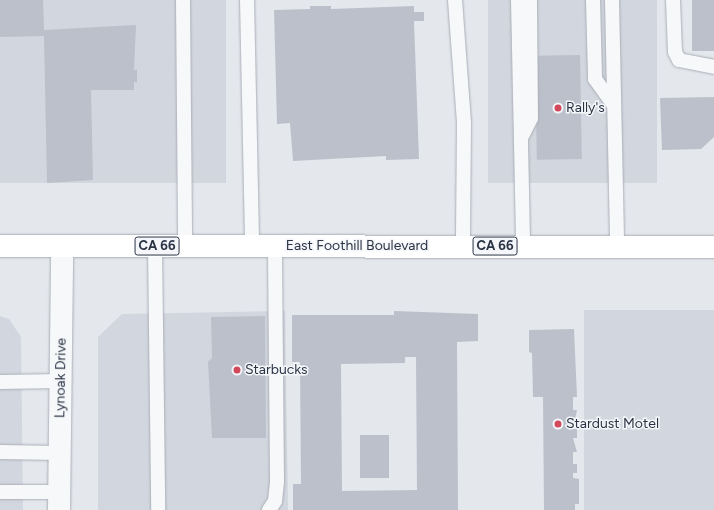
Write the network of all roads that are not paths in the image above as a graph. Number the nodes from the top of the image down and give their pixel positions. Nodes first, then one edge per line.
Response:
1 (183, 0) edge
2 (246, 0) edge
3 (455, 0) edge
4 (518, 0) edge
5 (530, 0) edge
6 (593, 0) edge
7 (612, 0) edge
8 (673, 0) edge
9 (714, 67) edge
10 (614, 105) junction
11 (521, 138) junction
12 (0, 246) edge
13 (155, 246) junction
14 (185, 246) junction
15 (463, 246) junction
16 (523, 246) junction
17 (62, 247) junction
18 (252, 247) junction
19 (275, 247) junction
20 (617, 247) junction
21 (714, 247) edge
22 (61, 381) junction
23 (0, 382) edge
24 (0, 452) edge
25 (60, 453) junction
26 (0, 492) edge
27 (59, 501) edge
28 (158, 510) edge
29 (269, 510) edge

1 - 14 lane
2 - 18 lane
3 - 15 lane
4 - 11 lane
5 - 11 lane
6 - 10 lane
7 - 10 lane
8 - 9 lane
10 - 20 lane
11 - 16 lane
12 - 17 main road, East Foothill Boulevard / CA 66
13 - 14 main road, East Foothill Boulevard / CA 66
13 - 17 main road, East Foothill Boulevard / CA 66
13 - 28 lane
14 - 18 main road, East Foothill Boulevard / CA 66
15 - 16 main road, East Foothill Boulevard / CA 66
15 - 19 main road, East Foothill Boulevard / CA 66
16 - 20 main road, East Foothill Boulevard / CA 66
17 - 22 street, Lynoak Drive
18 - 19 main road, East Foothill Boulevard / CA 66
19 - 29 lane
20 - 21 main road, East Foothill Boulevard / CA 66
22 - 23 lane
22 - 25 street, Lynoak Drive
24 - 25 lane
25 - 27 street, Lynoak Drive
26 - 27 lane

